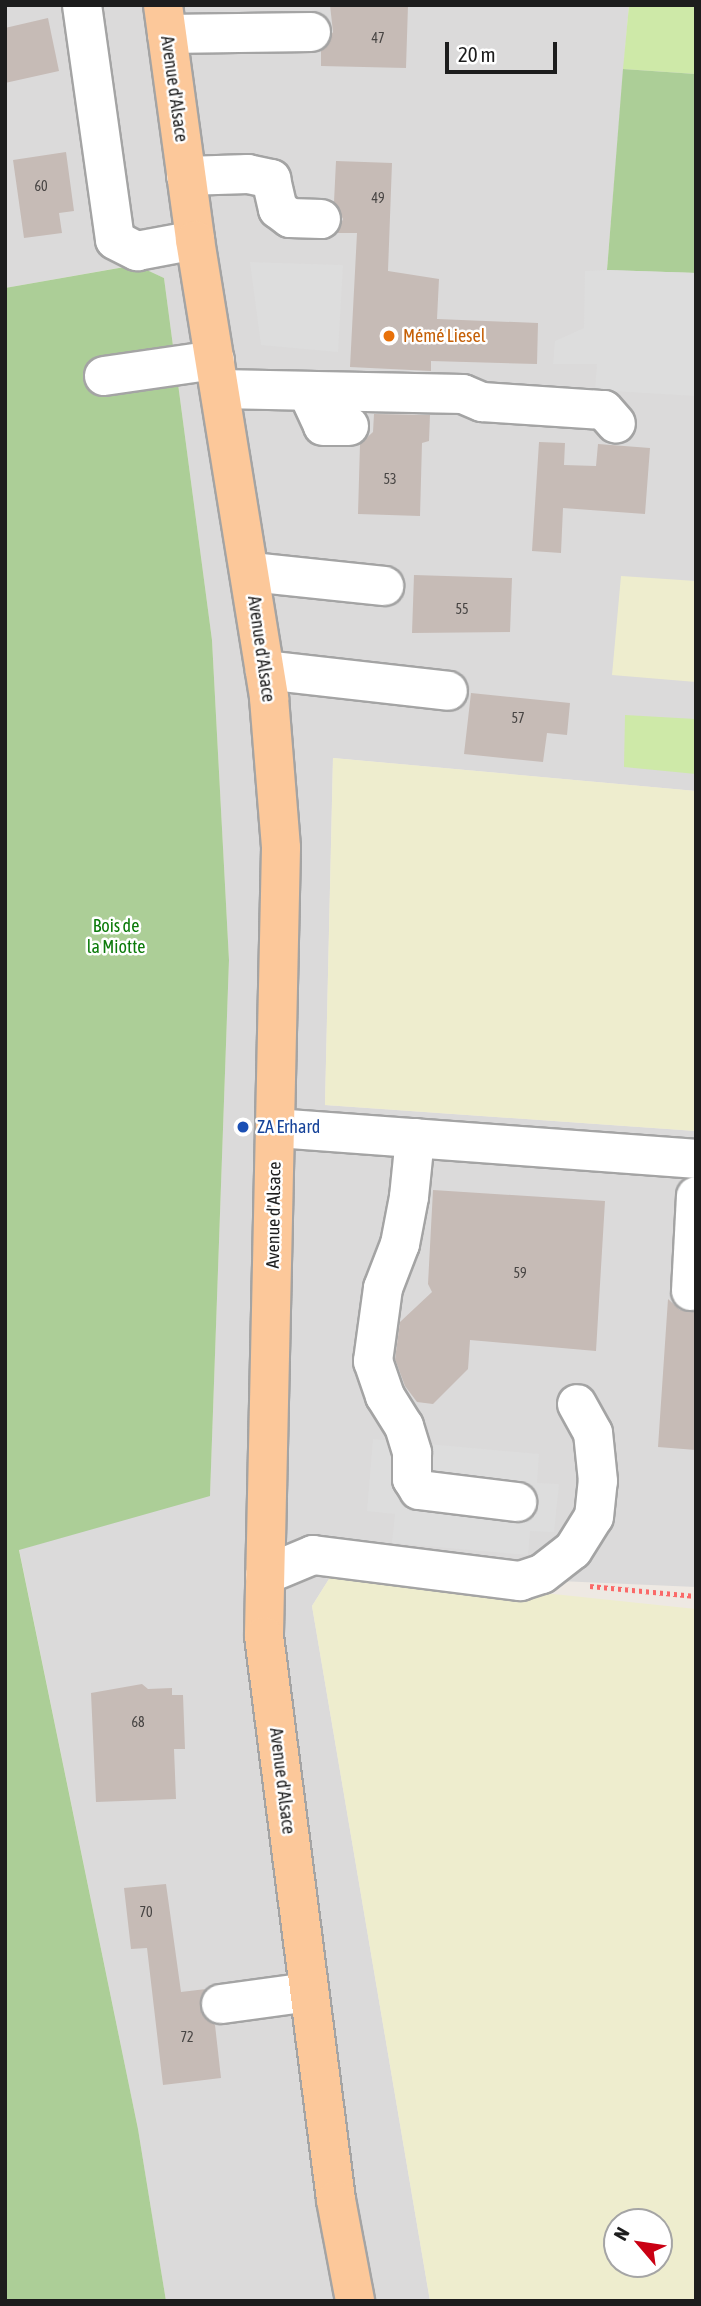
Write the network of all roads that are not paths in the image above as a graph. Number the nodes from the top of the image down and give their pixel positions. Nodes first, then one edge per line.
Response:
1 (82, 5) edge
2 (165, 20) edge
3 (310, 32) dead end
4 (186, 176) junction
5 (321, 219) dead end
6 (195, 240) junction
7 (218, 375) junction
8 (104, 376) dead end
9 (307, 391) junction
10 (617, 424) dead end
11 (349, 426) dead end
12 (251, 572) junction
13 (384, 586) dead end
14 (265, 670) junction
15 (448, 691) dead end
16 (276, 1128) junction
17 (415, 1138) junction
18 (696, 1159) edge
19 (696, 1196) edge
20 (691, 1291) dead end
21 (577, 1404) dead end
22 (517, 1502) dead end
23 (265, 1575) junction
24 (309, 1992) junction
25 (221, 2004) dead end
26 (355, 2301) edge

1 - 6 lane
2 - 3 lane
2 - 4 main road, Avenue d'Alsace
4 - 5 lane
4 - 6 main road, Avenue d'Alsace
6 - 7 main road, Avenue d'Alsace
7 - 8 lane
7 - 9 lane
7 - 12 main road, Avenue d'Alsace
9 - 10 lane
9 - 11 lane
12 - 13 lane
12 - 14 main road, Avenue d'Alsace
14 - 15 lane
14 - 16 main road, Avenue d'Alsace
16 - 17 lane
16 - 23 main road, Avenue d'Alsace
17 - 18 lane
17 - 22 lane
19 - 20 lane
21 - 23 lane
23 - 24 main road, Avenue d'Alsace
24 - 25 lane
24 - 26 main road, Avenue d'Alsace

